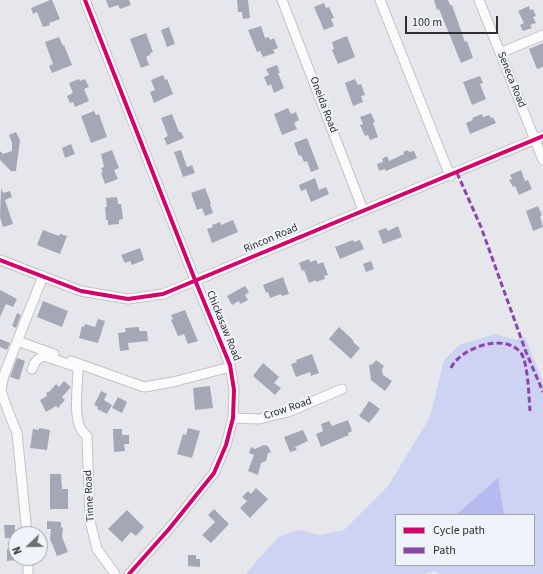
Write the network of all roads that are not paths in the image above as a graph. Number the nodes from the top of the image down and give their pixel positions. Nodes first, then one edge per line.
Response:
1 (85, 0) edge
2 (282, 0) edge
3 (380, 0) edge
4 (479, 0) edge
5 (543, 35) edge
6 (500, 52) junction
7 (539, 138) edge
8 (543, 160) edge
9 (450, 176) junction
10 (364, 210) junction
11 (0, 260) edge
12 (43, 276) junction
13 (195, 280) junction
14 (17, 341) junction
15 (230, 367) junction
16 (32, 369) dead end
17 (342, 389) dead end
18 (233, 418) junction
19 (25, 526) edge
20 (115, 574) edge
21 (129, 574) edge

1 - 13 street, Chickasaw Road
2 - 10 street, Oneida Road
3 - 9 street
4 - 6 street, Seneca Road
5 - 6 street
6 - 7 street, Seneca Road
7 - 8 street, Seneca Road
7 - 9 street, Rincon Road
9 - 10 street, Rincon Road
10 - 13 street, Rincon Road
11 - 12 street, Rincon Road
12 - 13 street, Rincon Road
12 - 14 street
13 - 15 street, Chickasaw Road
14 - 15 street
14 - 19 street
15 - 18 street, Chickasaw Road
16 - 20 street, Tinne Road
17 - 18 street, Crow Road
18 - 21 street, Chickasaw Road

